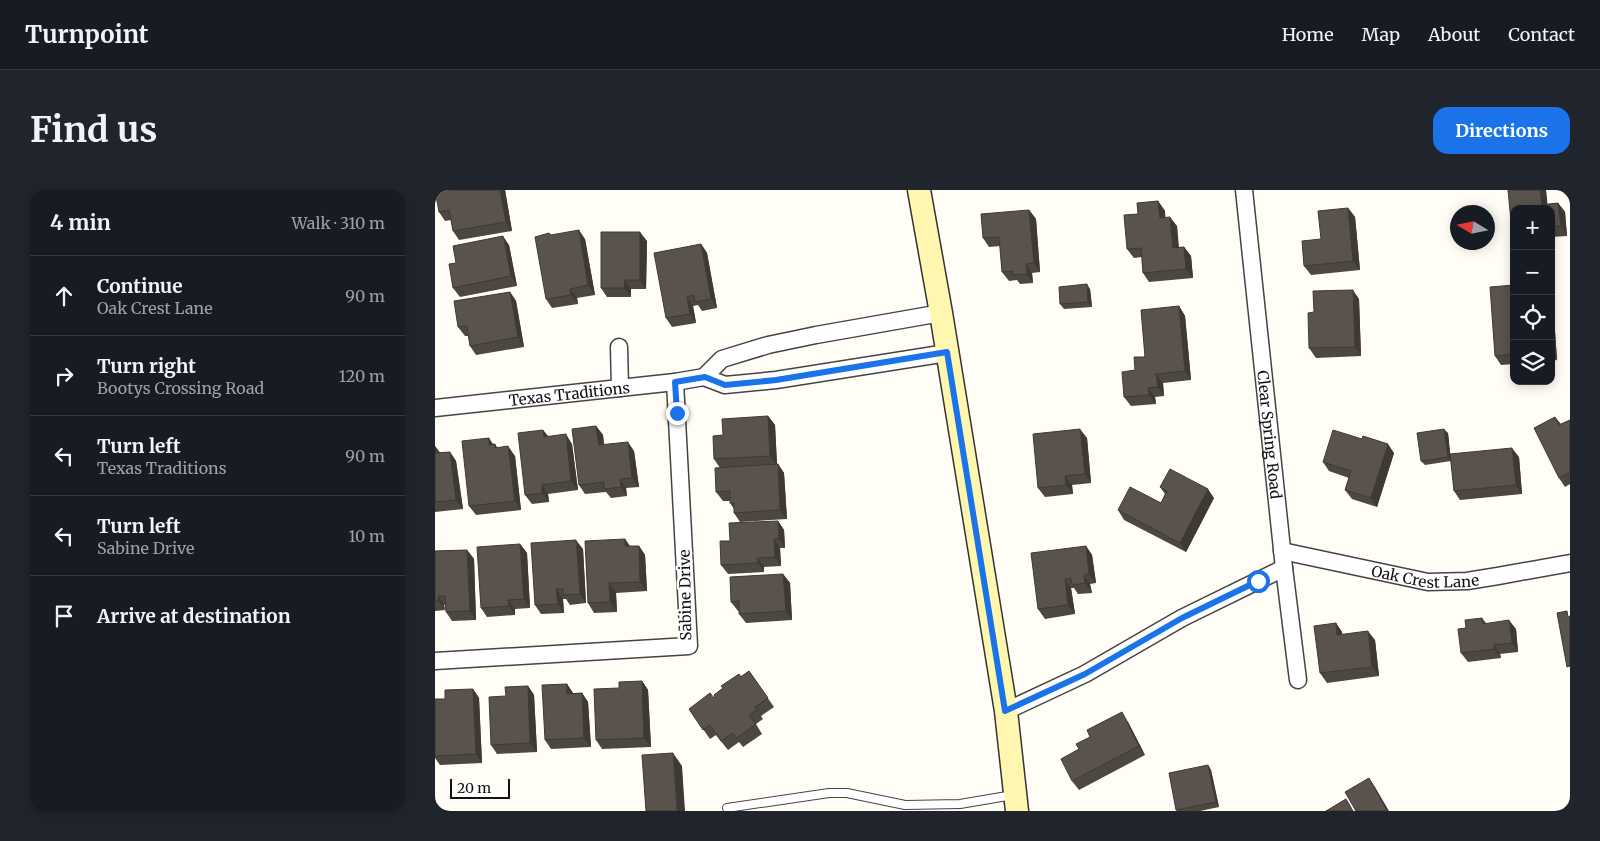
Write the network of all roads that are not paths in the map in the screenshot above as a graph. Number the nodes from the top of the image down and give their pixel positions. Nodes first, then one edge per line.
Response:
1 (919, 190) edge
2 (1244, 190) edge
3 (941, 313) junction
4 (619, 347) dead end
5 (947, 352) junction
6 (705, 377) junction
7 (675, 382) junction
8 (620, 388) junction
9 (436, 403) edge
10 (1282, 551) junction
11 (1570, 563) edge
12 (1284, 568) junction
13 (435, 661) edge
14 (1298, 680) dead end
15 (1005, 711) junction
16 (1016, 803) edge
17 (727, 808) dead end

1 - 3 street
2 - 10 street, Clear Spring Road
3 - 5 street
3 - 6 street
4 - 8 street
5 - 6 street, Texas Traditions
5 - 15 street
6 - 7 street, Texas Traditions
7 - 8 street, Texas Traditions
7 - 13 street, Sabine Drive
8 - 9 street, Texas Traditions
10 - 11 street, Oak Crest Lane
10 - 12 street, Clear Spring Road
12 - 14 street, Clear Spring Road
12 - 15 street
15 - 16 street
16 - 17 lane

